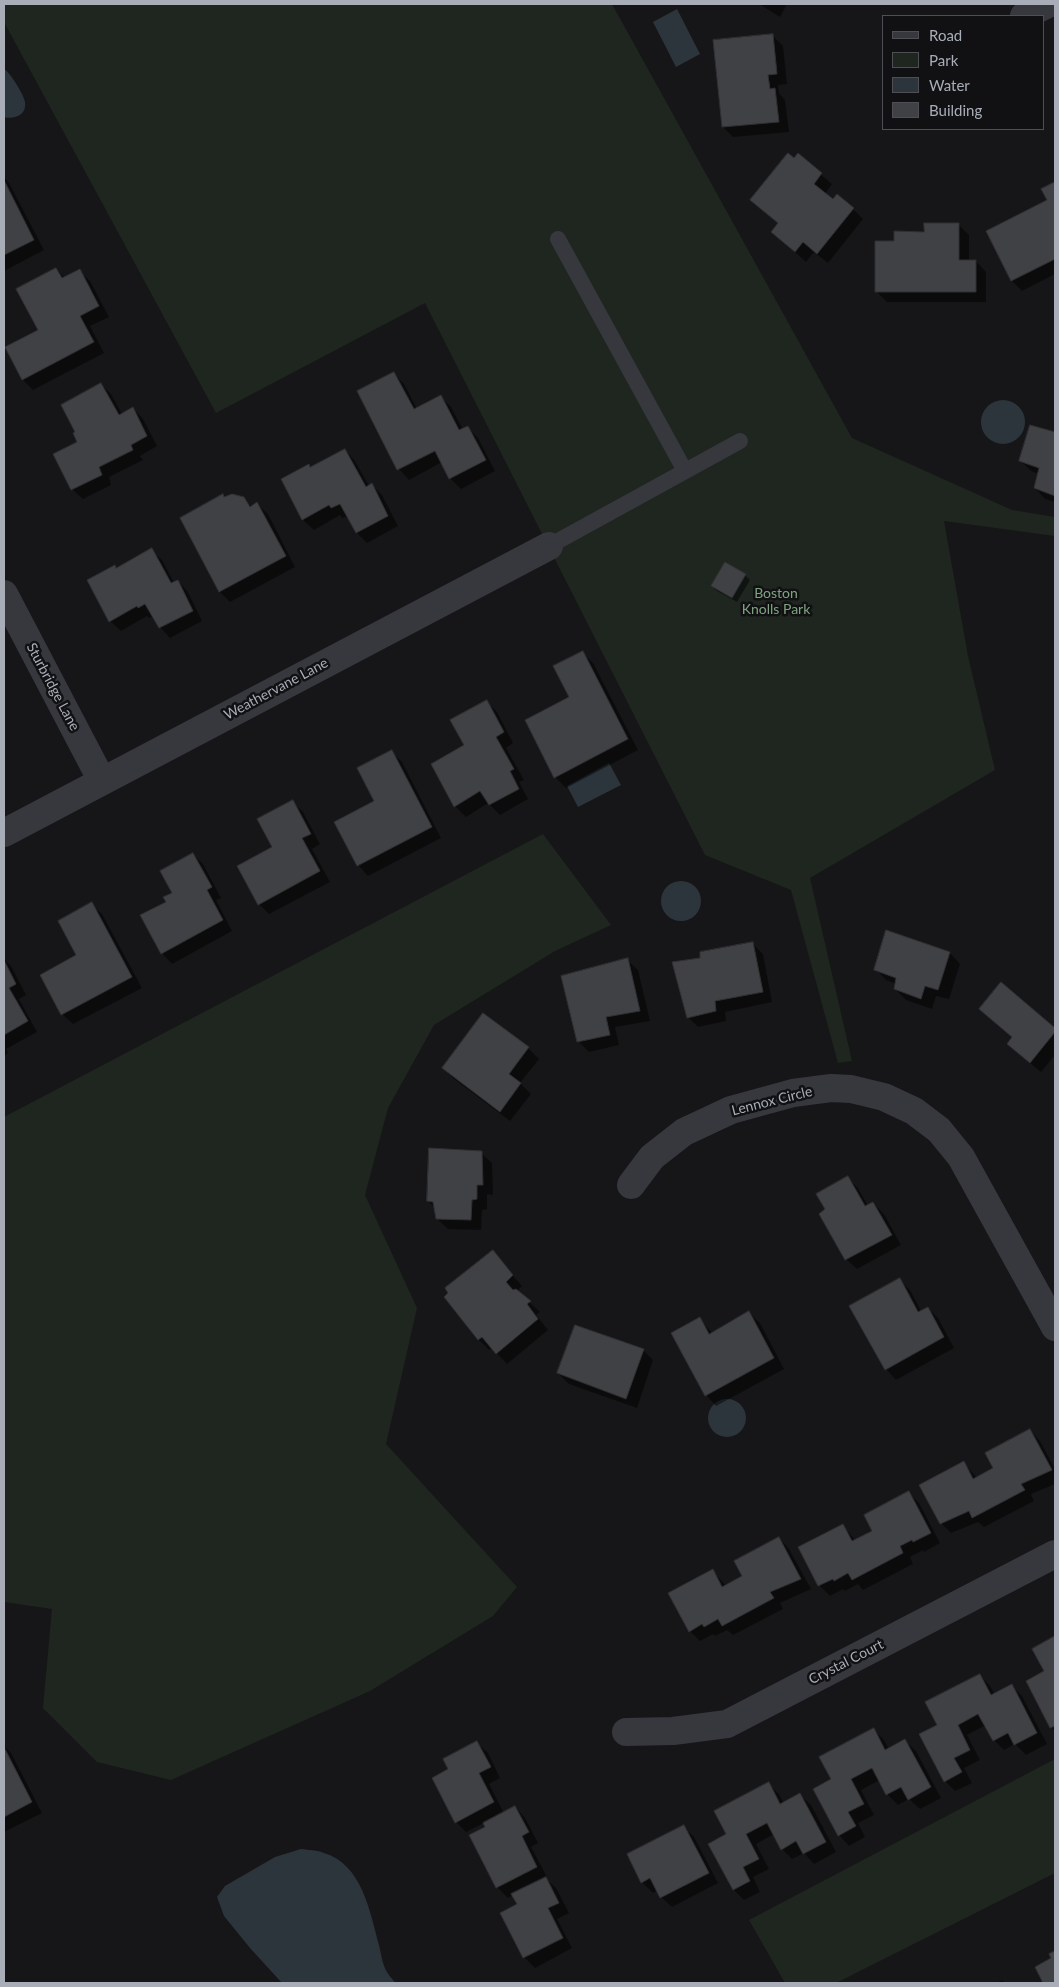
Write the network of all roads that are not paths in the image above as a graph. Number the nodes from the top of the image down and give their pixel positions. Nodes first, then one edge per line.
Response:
1 (1048, 4) edge
2 (1026, 15) edge
3 (558, 239) dead end
4 (740, 441) dead end
5 (685, 471) junction
6 (549, 546) joint
7 (4, 594) edge
8 (102, 781) junction
9 (4, 833) edge
10 (631, 1185) dead end
11 (1055, 1327) edge
12 (1055, 1554) edge
13 (626, 1732) dead end

1 - 2 street
3 - 5 lane
4 - 5 lane
5 - 6 lane
6 - 8 street, Weathervane Lane
7 - 8 street, Sturbridge Lane
8 - 9 street, Weathervane Lane
10 - 11 street, Lennox Circle
12 - 13 street, Crystal Court

